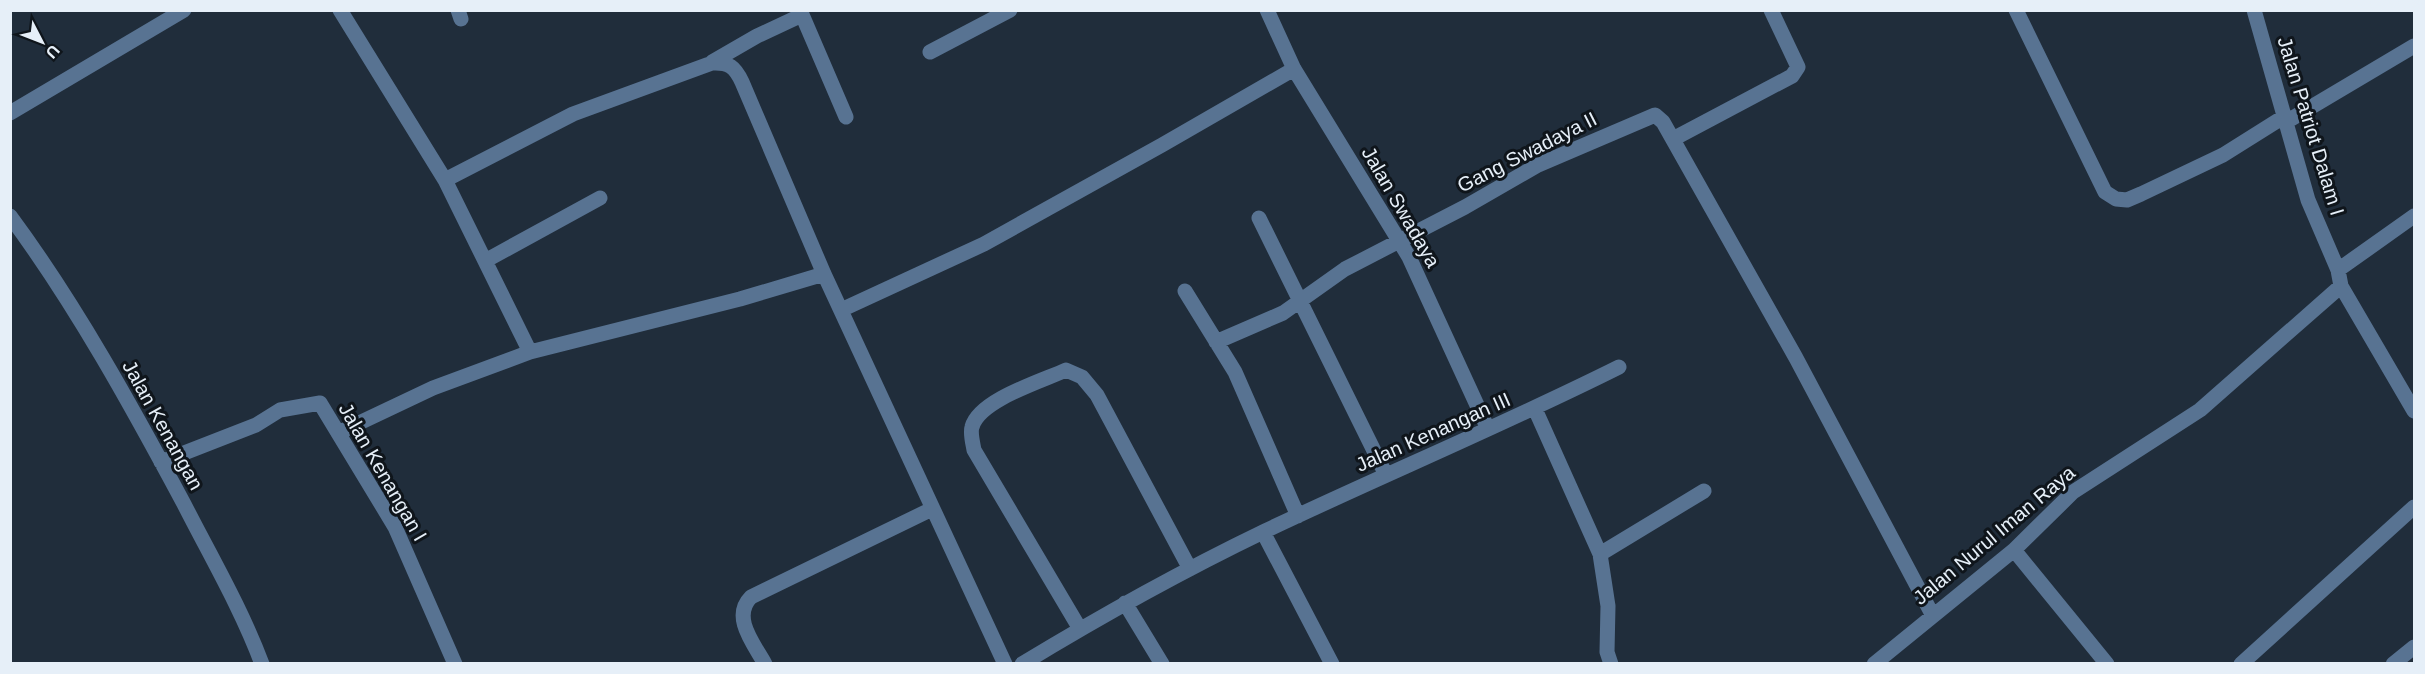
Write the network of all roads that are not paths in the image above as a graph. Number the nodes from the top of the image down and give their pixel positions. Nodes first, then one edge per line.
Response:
1 (184, 10) edge
2 (340, 10) edge
3 (1010, 10) edge
4 (1267, 10) edge
5 (1771, 10) edge
6 (2016, 10) edge
7 (2254, 10) edge
8 (801, 13) edge
9 (2415, 46) edge
10 (930, 52) dead end
11 (712, 63) junction
12 (1294, 69) junction
13 (10, 113) edge
14 (846, 117) dead end
15 (2286, 119) junction
16 (1673, 139) junction
17 (445, 180) junction
18 (600, 198) dead end
19 (10, 216) edge
20 (2415, 216) edge
21 (1258, 218) dead end
22 (1399, 241) junction
23 (485, 261) junction
24 (2338, 270) junction
25 (824, 274) junction
26 (2341, 286) junction
27 (1185, 291) dead end
28 (1301, 301) junction
29 (841, 310) junction
30 (1216, 342) junction
31 (530, 352) junction
32 (1619, 367) dead end
33 (1535, 409) junction
34 (2415, 411) edge
35 (1488, 429) junction
36 (338, 433) junction
37 (161, 462) junction
38 (1386, 475) junction
39 (1704, 491) dead end
40 (2415, 507) edge
41 (932, 509) junction
42 (1298, 516) junction
43 (1263, 532) junction
44 (2014, 550) junction
45 (1600, 554) junction
46 (1190, 569) junction
47 (1125, 603) junction
48 (1932, 615) junction
49 (1080, 629) junction
50 (2415, 647) edge
51 (453, 657) edge
52 (262, 663) edge
53 (765, 663) edge
54 (1005, 663) edge
55 (1022, 663) edge
56 (1162, 663) edge
57 (1332, 663) edge
58 (1611, 663) edge
59 (1874, 663) edge
60 (2107, 663) edge
61 (2241, 663) edge
62 (2393, 663) edge

1 - 13 street
2 - 17 street
3 - 10 street
4 - 12 street, Jalan Swadaya
5 - 16 street
6 - 15 street
7 - 15 street, Jalan Patriot Dalam I
8 - 11 street
8 - 14 street
9 - 15 street
11 - 17 street
11 - 25 street
12 - 22 street, Jalan Swadaya
12 - 29 street
15 - 24 street, Jalan Patriot Dalam I
16 - 22 street, Gang Swadaya II
16 - 48 street
17 - 23 street
18 - 23 street
19 - 37 street, Jalan Kenangan
20 - 24 street
21 - 28 street
22 - 28 street
22 - 35 street, Jalan Swadaya
23 - 31 street
24 - 26 street, Jalan Patriot Dalam I
25 - 29 street
25 - 31 street
26 - 34 street
26 - 44 street, Jalan Nurul Iman Raya
27 - 30 street
28 - 30 street
28 - 38 street
29 - 41 street
30 - 42 street
31 - 36 street
32 - 33 street, Jalan Kenangan III
33 - 35 street, Jalan Kenangan III
33 - 45 street
35 - 38 street, Jalan Kenangan III
36 - 37 street, Jalan Kenangan I
36 - 51 street, Jalan Kenangan I
37 - 52 street, Jalan Kenangan
38 - 42 street, Jalan Kenangan III
39 - 45 street
40 - 61 street
41 - 53 street
41 - 54 street
42 - 43 street, Jalan Kenangan III
43 - 46 street, Jalan Kenangan III
43 - 57 street
44 - 48 street, Jalan Nurul Iman Raya
44 - 60 street
45 - 58 street
46 - 47 street, Jalan Kenangan III
46 - 49 street
47 - 49 street, Jalan Kenangan III
47 - 56 street
48 - 59 street, Jalan Nurul Iman Raya
49 - 55 street, Jalan Kenangan III
50 - 62 street

